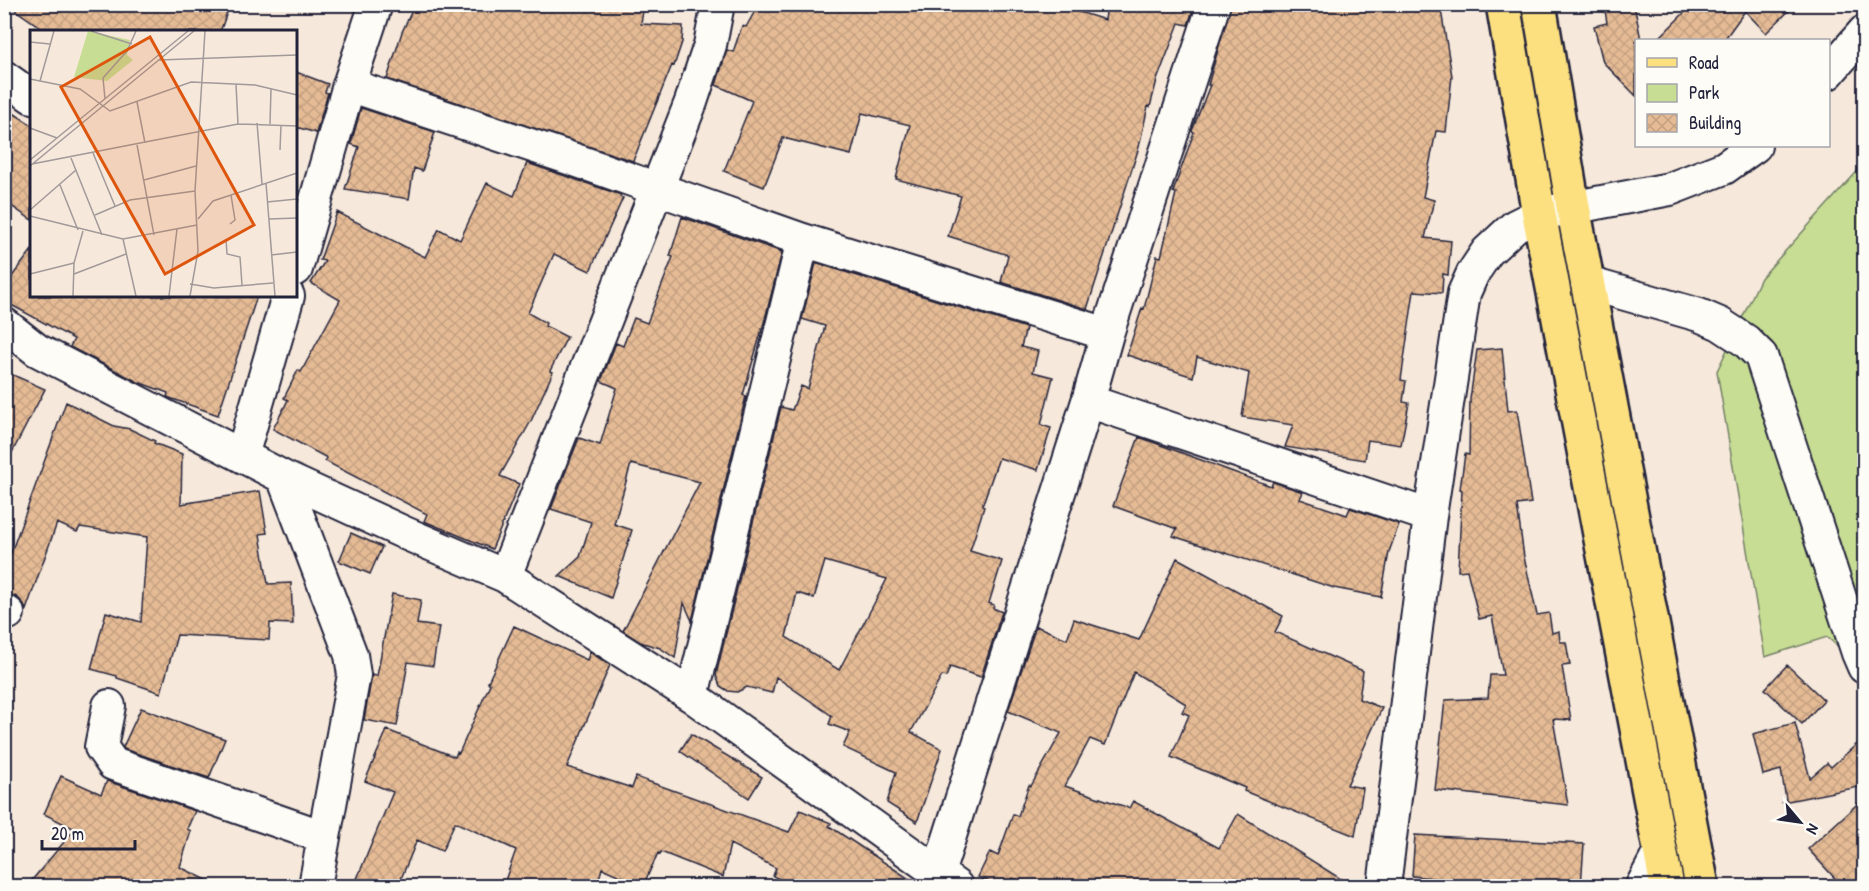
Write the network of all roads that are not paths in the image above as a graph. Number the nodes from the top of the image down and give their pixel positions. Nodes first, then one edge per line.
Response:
1 (376, 4) edge
2 (718, 4) edge
3 (1214, 4) edge
4 (1503, 4) edge
5 (1539, 4) edge
6 (1864, 32) edge
7 (1830, 72) edge
8 (4, 77) edge
9 (349, 85) junction
10 (30, 96) edge
11 (1754, 147) edge
12 (658, 189) junction
13 (1573, 207) junction
14 (1539, 214) junction
15 (803, 240) junction
16 (297, 266) edge
17 (1587, 283) junction
18 (288, 297) edge
19 (4, 324) edge
20 (1107, 334) junction
21 (1088, 401) junction
22 (242, 456) junction
23 (283, 477) junction
24 (1430, 516) junction
25 (506, 576) junction
26 (1864, 667) edge
27 (692, 696) junction
28 (109, 706) dead end
29 (324, 837) junction
30 (1660, 852) junction
31 (943, 883) edge
32 (315, 886) edge
33 (1384, 886) edge
34 (1642, 886) edge
35 (1667, 886) edge
36 (1702, 886) edge

1 - 9 street
2 - 12 street
3 - 20 street
4 - 14 main road
5 - 13 main road
6 - 7 street
8 - 10 street
9 - 12 street
9 - 16 street
11 - 13 street
12 - 15 street
12 - 25 street
13 - 14 street
13 - 17 main road
14 - 24 street
14 - 30 main road
15 - 20 street
15 - 27 street
17 - 26 street
17 - 36 main road
18 - 22 street
19 - 22 street
20 - 21 street
21 - 24 street
21 - 31 street
22 - 23 street
23 - 25 street
23 - 29 street
24 - 33 street
25 - 27 street
27 - 31 street
28 - 29 street
29 - 32 street
30 - 34 street
30 - 35 main road

